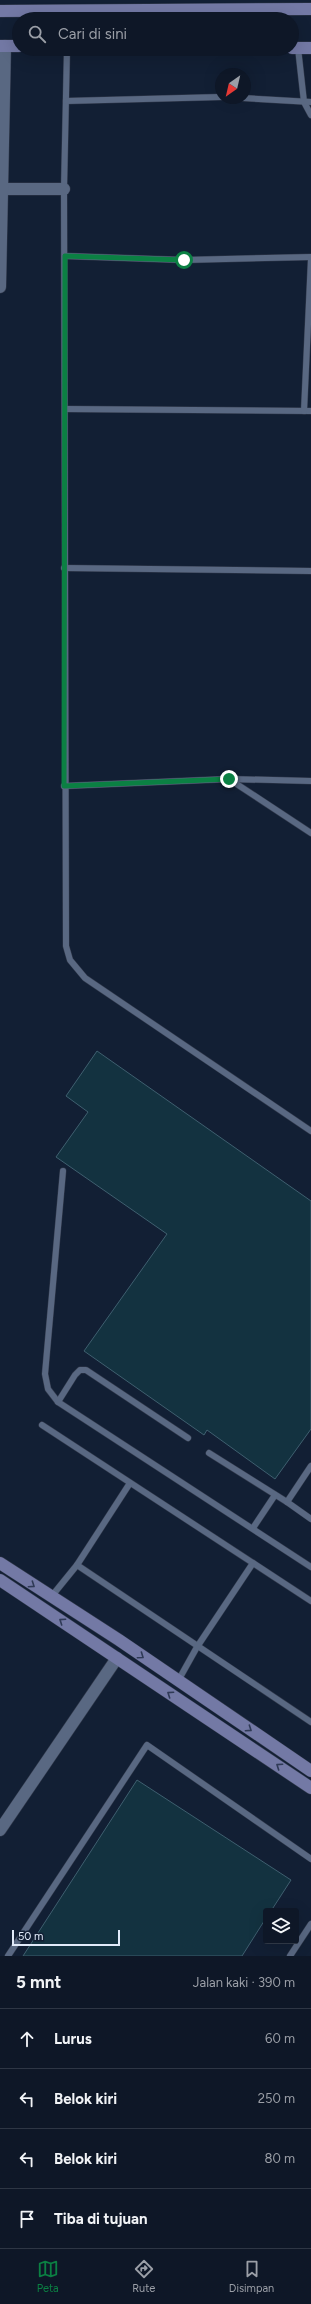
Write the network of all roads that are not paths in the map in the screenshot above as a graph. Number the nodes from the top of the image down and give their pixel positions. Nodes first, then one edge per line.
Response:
1 (311, 9) edge
2 (0, 11) edge
3 (2, 46) edge
4 (299, 48) edge
5 (311, 48) edge
6 (67, 56) edge
7 (296, 56) edge
8 (2, 86) edge
9 (215, 97) edge
10 (251, 99) edge
11 (66, 101) junction
12 (304, 102) junction
13 (311, 102) edge
14 (311, 115) edge
15 (1, 189) edge
16 (64, 190) junction
17 (65, 256) junction
18 (311, 258) edge
19 (0, 275) edge
20 (0, 287) edge
21 (65, 409) junction
22 (304, 411) junction
23 (311, 411) edge
24 (64, 568) junction
25 (311, 570) edge
26 (229, 779) junction
27 (311, 781) edge
28 (64, 786) junction
29 (311, 833) edge
30 (311, 1131) edge
31 (63, 1171) dead end
32 (58, 1402) junction
33 (42, 1425) dead end
34 (188, 1438) dead end
35 (209, 1453) dead end
36 (311, 1466) edge
37 (130, 1483) junction
38 (275, 1495) junction
39 (287, 1502) junction
40 (311, 1519) edge
41 (253, 1528) junction
42 (0, 1563) edge
43 (253, 1563) junction
44 (77, 1565) junction
45 (311, 1567) edge
46 (0, 1580) edge
47 (51, 1597) junction
48 (311, 1601) edge
49 (196, 1647) junction
50 (117, 1658) junction
51 (178, 1681) junction
52 (311, 1722) edge
53 (311, 1771) edge
54 (311, 1788) edge
55 (0, 1830) edge
56 (311, 1858) edge
57 (311, 1924) edge
58 (8, 1956) edge
59 (290, 1956) edge

1 - 2 main road
3 - 8 street
4 - 5 main road
6 - 11 lane
7 - 12 lane
8 - 15 street
9 - 11 lane
10 - 12 lane
11 - 16 lane
12 - 13 lane
12 - 14 lane
15 - 16 street
15 - 19 street
16 - 17 lane
17 - 18 lane
17 - 21 lane
18 - 22 lane
19 - 20 street
21 - 22 lane
21 - 24 lane
22 - 23 lane
24 - 25 lane
24 - 28 lane
26 - 27 lane
26 - 28 lane
26 - 29 lane
28 - 30 lane
31 - 32 lane
32 - 34 lane
32 - 41 lane
33 - 37 lane
35 - 38 lane
36 - 39 lane
37 - 43 lane
37 - 44 lane
38 - 39 lane
38 - 41 lane
39 - 40 lane
41 - 45 lane
42 -> 47 main road
43 - 48 lane
43 - 49 lane
44 - 47 lane
44 - 49 lane
50 -> 46 main road
47 -> 51 main road
49 - 51 lane
49 - 52 lane
54 -> 50 main road
50 - 55 street
51 -> 53 main road
56 - 58 lane
57 - 59 lane

